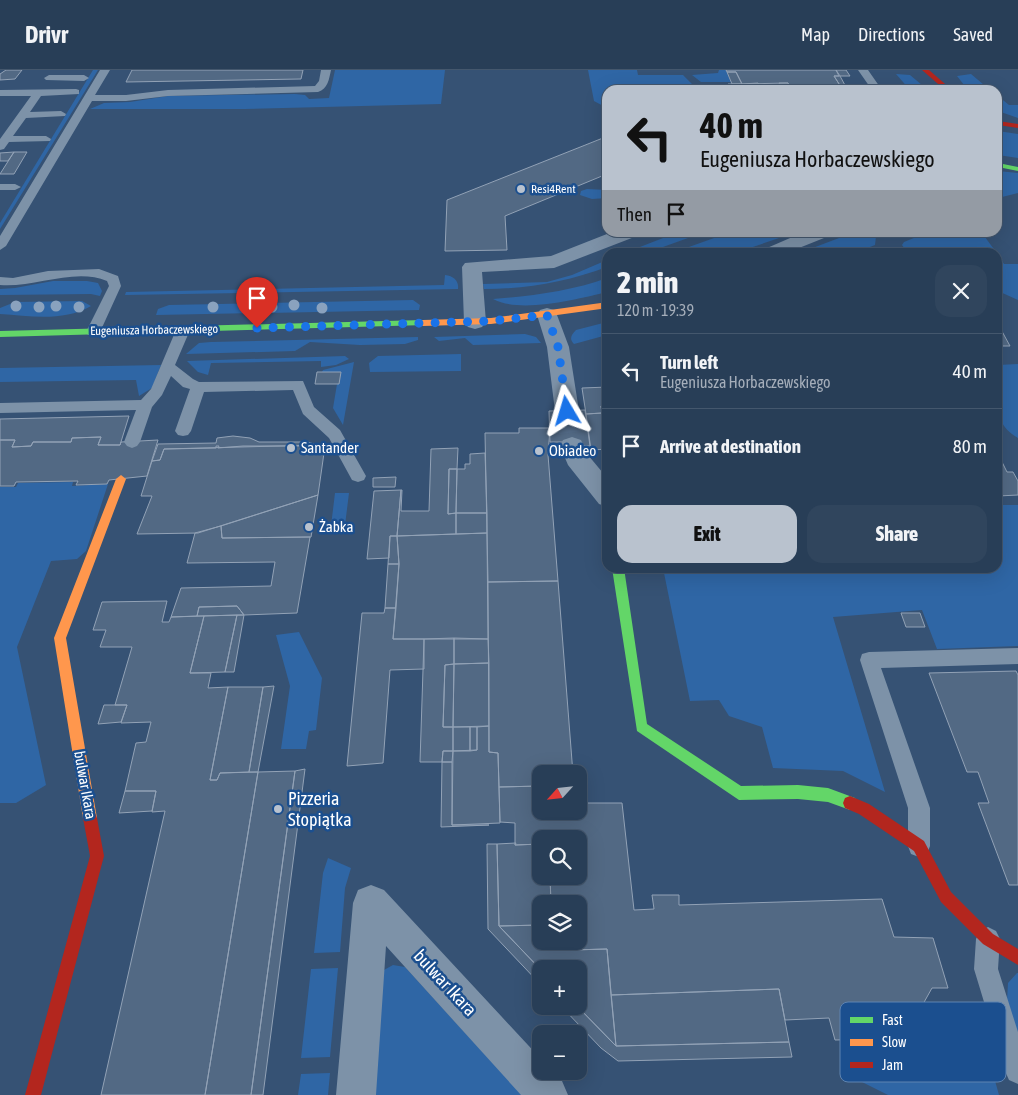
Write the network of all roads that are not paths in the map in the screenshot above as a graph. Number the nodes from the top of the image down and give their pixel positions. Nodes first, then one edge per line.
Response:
1 (105, 70) edge
2 (326, 70) edge
3 (863, 70) edge
4 (925, 70) edge
5 (52, 74) edge
6 (84, 78) dead end
7 (190, 81) dead end
8 (873, 85) edge
9 (942, 85) edge
10 (76, 92) dead end
11 (186, 92) junction
12 (0, 93) edge
13 (38, 93) junction
14 (88, 98) junction
15 (61, 114) dead end
16 (22, 116) junction
17 (1002, 124) edge
18 (1018, 126) edge
19 (46, 139) dead end
20 (3, 143) edge
21 (1002, 166) edge
22 (1018, 169) edge
23 (0, 187) edge
24 (15, 187) dead end
25 (617, 237) edge
26 (810, 237) edge
27 (0, 246) edge
28 (784, 248) edge
29 (0, 281) edge
30 (602, 306) edge
31 (547, 315) junction
32 (476, 322) junction
33 (183, 330) junction
34 (93, 332) junction
35 (0, 334) edge
36 (168, 366) junction
37 (198, 386) junction
38 (145, 405) junction
39 (0, 408) edge
40 (567, 411) tunnel mouth
41 (183, 431) dead end
42 (132, 442) dead end
43 (572, 446) tunnel mouth
44 (358, 476) dead end
45 (121, 480) dead end
46 (602, 490) edge
47 (619, 573) edge
48 (1018, 656) edge
49 (919, 846) junction
50 (988, 939) junction
51 (1018, 957) edge
52 (996, 1002) edge
53 (1006, 1033) edge
54 (1018, 1071) edge
55 (34, 1095) edge
56 (356, 1095) edge
57 (548, 1095) edge

1 - 14 lane
2 - 11 lane
3 - 8 lane
4 - 9 street
5 - 6 lane
5 - 13 lane
7 - 11 lane
10 - 13 lane
11 - 14 lane
12 - 13 lane
13 - 16 lane
14 - 27 lane
15 - 16 lane
16 - 20 lane
17 - 18 street
19 - 20 lane
21 - 22 street
23 - 24 lane
25 - 32 street
26 - 28 street
29 - 34 lane
30 - 31 street, Eugeniusza Horbaczewskiego
31 - 32 street, Eugeniusza Horbaczewskiego
31 - 40 street
32 - 33 street, Eugeniusza Horbaczewskiego
33 - 34 street, Eugeniusza Horbaczewskiego
33 - 36 lane
34 - 35 street, Eugeniusza Horbaczewskiego
36 - 37 lane
36 - 38 lane
37 - 41 lane
37 - 44 lane
38 - 39 lane
38 - 42 lane
43 - 46 street
45 - 55 street, bulwar Ikara
47 - 49 street
48 - 49 lane
49 - 50 street
50 - 51 street
50 - 52 lane
53 - 54 lane
56 - 57 street, bulwar Ikara

